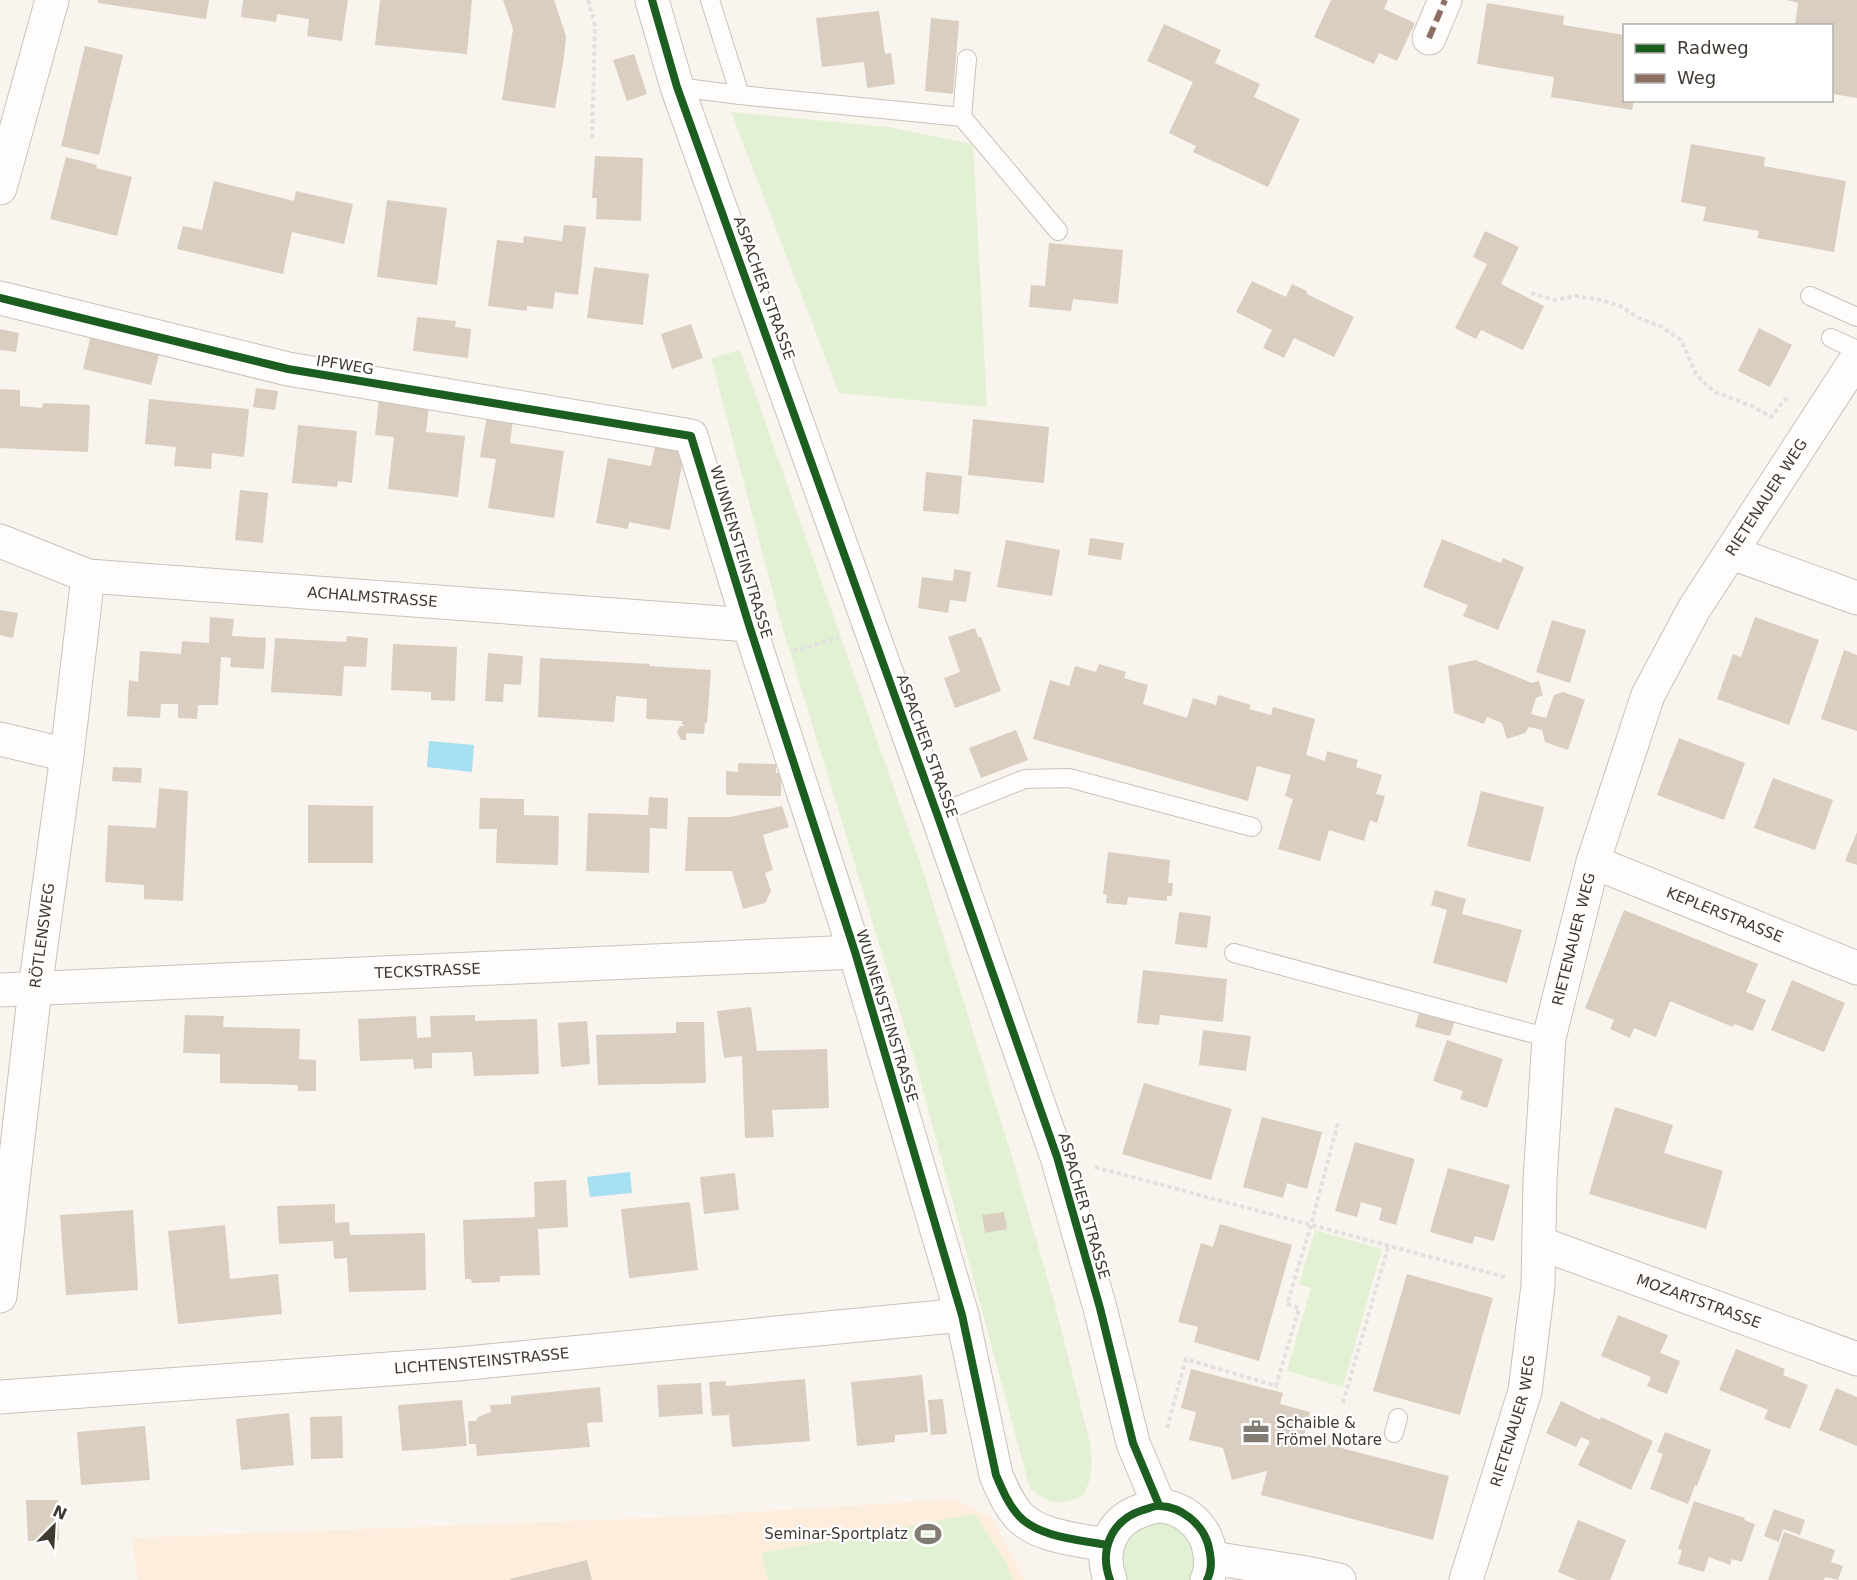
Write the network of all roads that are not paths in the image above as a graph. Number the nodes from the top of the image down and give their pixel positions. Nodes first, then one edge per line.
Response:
1 (52, 0) edge
2 (652, 0) edge
3 (710, 0) edge
4 (1445, 0) edge
5 (1429, 38) dead end
6 (967, 59) dead end
7 (677, 87) junction
8 (740, 94) junction
9 (962, 117) junction
10 (0, 188) edge
11 (1058, 231) dead end
12 (1810, 296) dead end
13 (0, 298) edge
14 (1857, 317) edge
15 (1831, 338) dead end
16 (1857, 350) edge
17 (1857, 358) edge
18 (691, 436) joint
19 (0, 541) edge
20 (1732, 553) junction
21 (88, 576) junction
22 (1857, 598) edge
23 (749, 625) junction
24 (0, 739) edge
25 (67, 755) junction
26 (937, 814) junction
27 (1252, 827) dead end
28 (1593, 862) junction
29 (855, 952) junction
30 (1234, 953) dead end
31 (1857, 968) edge
32 (35, 989) junction
33 (0, 990) edge
34 (1550, 1038) junction
35 (1539, 1243) junction
36 (0, 1296) edge
37 (962, 1315) junction
38 (1857, 1359) edge
39 (0, 1397) edge
40 (1159, 1505) junction
41 (1107, 1545) junction
42 (1210, 1569) edge
43 (1307, 1576) edge
44 (1110, 1580) edge
45 (1339, 1580) edge
46 (1466, 1580) edge

1 - 10 street
2 - 7 street, ASPACHER STRASSE
3 - 8 lane
4 - 5 street
6 - 9 lane
7 - 8 lane
7 - 26 street, ASPACHER STRASSE
8 - 9 lane
9 - 11 lane
12 - 14 lane
13 - 18 street, IPFWEG
15 - 16 lane
17 - 20 street, RIETENAUER WEG
18 - 23 street, WUNNENSTEINSTRASSE
19 - 21 street, ACHALMSTRASSE
20 - 22 street
20 - 28 street, RIETENAUER WEG
21 - 23 street, ACHALMSTRASSE
21 - 25 street, RÖTLENSWEG
23 - 29 street, WUNNENSTEINSTRASSE
24 - 25 street
25 - 32 street, RÖTLENSWEG
26 - 27 lane
26 - 40 street, ASPACHER STRASSE
28 - 31 street, KEPLERSTRASSE
28 - 34 street, RIETENAUER WEG
29 - 32 street, TECKSTRASSE
29 - 37 street, WUNNENSTEINSTRASSE
30 - 34 lane
32 - 33 street, TECKSTRASSE
32 - 36 street, RÖTLENSWEG
34 - 35 street, RIETENAUER WEG
35 - 38 street, MOZARTSTRASSE
35 - 46 street, RIETENAUER WEG
37 - 39 street, LICHTENSTEINSTRASSE
37 - 41 street, WUNNENSTEINSTRASSE
40 - 41 street
40 - 42 street
41 - 44 street
42 - 43 street
43 - 45 street

